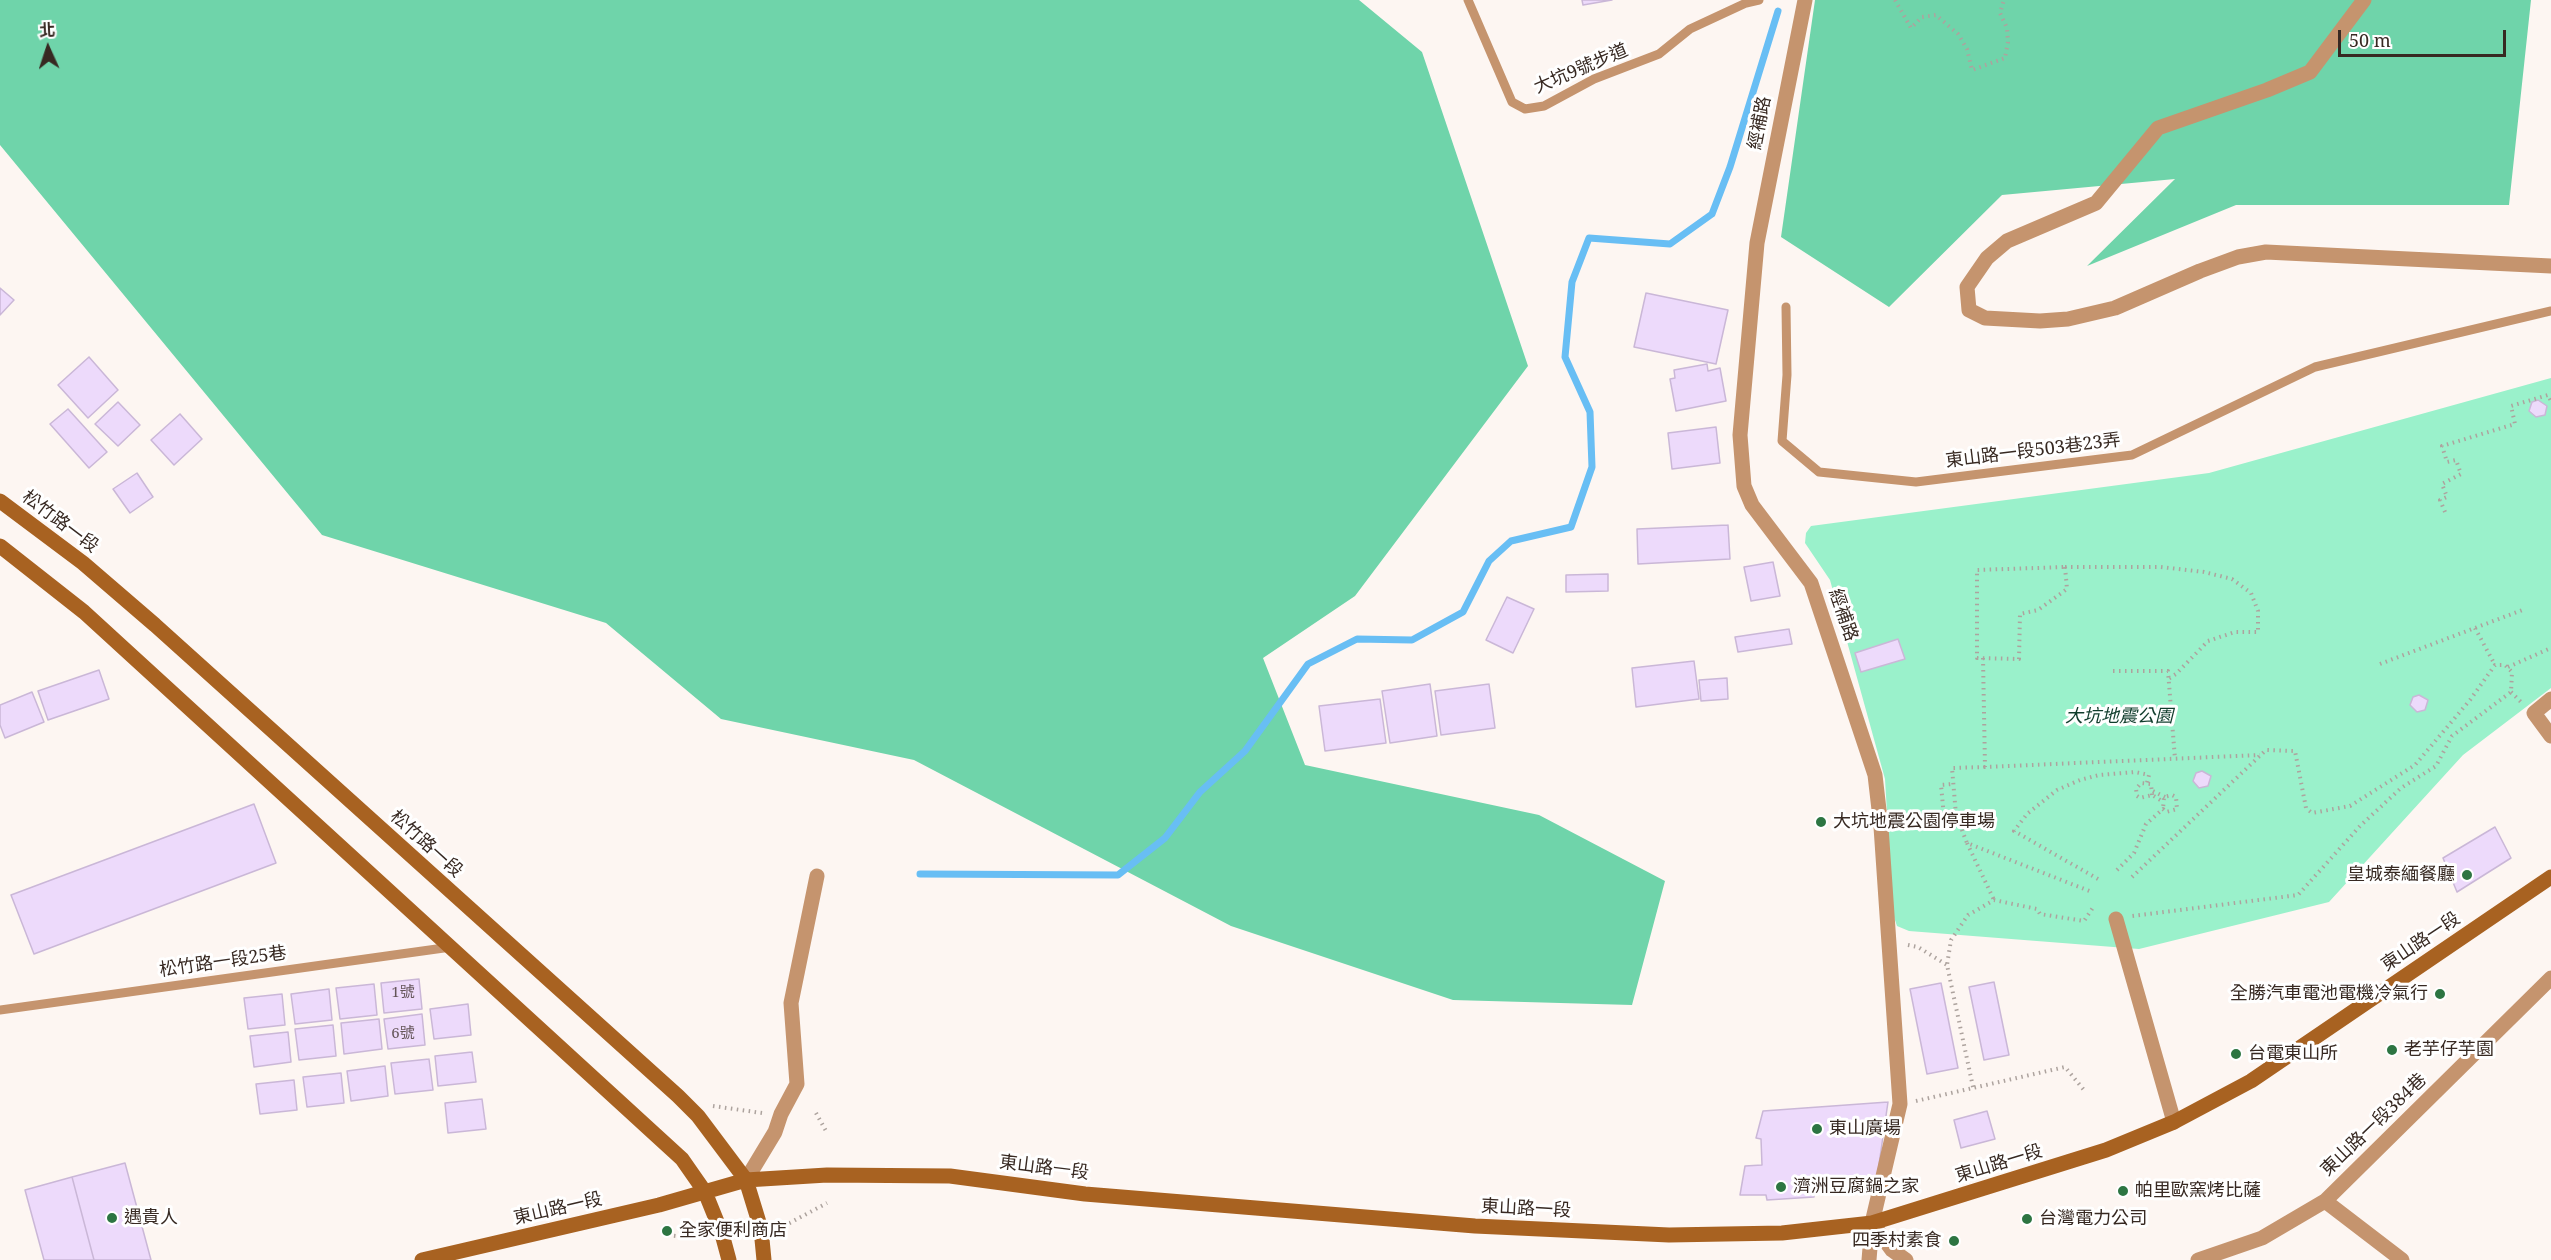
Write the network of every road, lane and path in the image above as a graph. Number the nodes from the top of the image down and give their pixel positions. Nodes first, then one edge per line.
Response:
1 (1468, 0) edge
2 (1759, 0) edge
3 (1804, 0) edge
4 (1894, 0) edge
5 (2004, 0) edge
6 (2364, 0) edge
7 (2551, 266) edge
8 (1786, 307) dead end
9 (2551, 311) edge
10 (2551, 401) edge
11 (0, 501) edge
12 (2445, 512) dead end
13 (0, 546) edge
14 (2066, 567) junction
15 (2525, 609) dead end
16 (2475, 628) junction
17 (2551, 648) edge
18 (1983, 658) junction
19 (2380, 664) dead end
20 (2495, 664) junction
21 (2508, 667) junction
22 (2113, 671) dead end
23 (2168, 679) junction
24 (2551, 699) edge
25 (2551, 736) edge
26 (2261, 755) junction
27 (2175, 759) junction
28 (1984, 767) junction
29 (2146, 783) junction
30 (1953, 784) junction
31 (2152, 793) junction
32 (2163, 799) junction
33 (2163, 809) junction
34 (1881, 827) junction
35 (1967, 843) junction
36 (2117, 870) dead end
37 (817, 876) dead end
38 (2132, 877) dead end
39 (2551, 877) edge
40 (2098, 879) dead end
41 (2092, 892) dead end
42 (1994, 900) junction
43 (2094, 906) dead end
44 (2122, 918) joint
45 (1889, 942) junction
46 (451, 947) junction
47 (1947, 965) junction
48 (2551, 978) edge
49 (0, 1011) edge
50 (1973, 1087) junction
51 (2084, 1090) dead end
52 (1900, 1104) junction
53 (709, 1105) dead end
54 (816, 1113) dead end
55 (772, 1115) dead end
56 (2174, 1122) junction
57 (826, 1131) dead end
58 (746, 1179) junction
59 (705, 1192) junction
60 (2325, 1201) junction
61 (827, 1203) dead end
62 (1872, 1223) junction
63 (784, 1226) dead end
64 (668, 1235) dead end
65 (692, 1238) dead end
66 (422, 1260) edge
67 (729, 1260) edge
68 (764, 1260) edge
69 (1869, 1260) edge
70 (1906, 1260) edge
71 (2198, 1260) edge
72 (2402, 1260) edge

1 - 2 lane, 大坑9號步道
3 - 34 street, 經補路
4 - 5 path
6 - 7 street
8 - 9 lane, 東山路一段503巷23弄
10 - 12 path
11 - 58 main road, 松竹路一段
13 - 46 main road
14 - 18 path
14 - 18 path
14 - 23 path
15 - 16 path
16 - 19 path
16 - 20 path
17 - 21 path
18 - 28 path
20 - 21 path
20 - 26 path
21 - 44 path
22 - 23 path
23 - 27 path
24 - 25 street
26 - 27 path
26 - 38 path
27 - 28 path
28 - 30 path
29 - 31 path
29 - 31 path
29 - 40 path
30 - 34 path
30 - 35 path
31 - 32 path
32 - 33 path
32 - 33 path
33 - 36 path
34 - 45 street, 經補路
35 - 41 path
35 - 42 path
37 - 58 street
39 - 56 main road, 東山路一段
42 - 43 path
42 - 47 path
44 - 56 street
45 - 47 path
45 - 52 street, 經補路
46 - 49 lane, 松竹路一段25巷
46 - 59 main road
47 - 50 path
48 - 60 street, 東山路一段384巷
50 - 51 path
50 - 52 path
52 - 62 street, 經補路
53 - 55 path
54 - 57 path
56 - 62 main road, 東山路一段
58 - 59 main road, 東山路一段
58 - 62 main road, 東山路一段
58 - 68 main road, 松竹路一段
59 - 66 main road, 東山路一段
59 - 67 main road
60 - 71 street, 東山路一段384巷
60 - 72 street
61 - 63 path
62 - 69 street, 經補路
62 - 70 street
64 - 65 path

